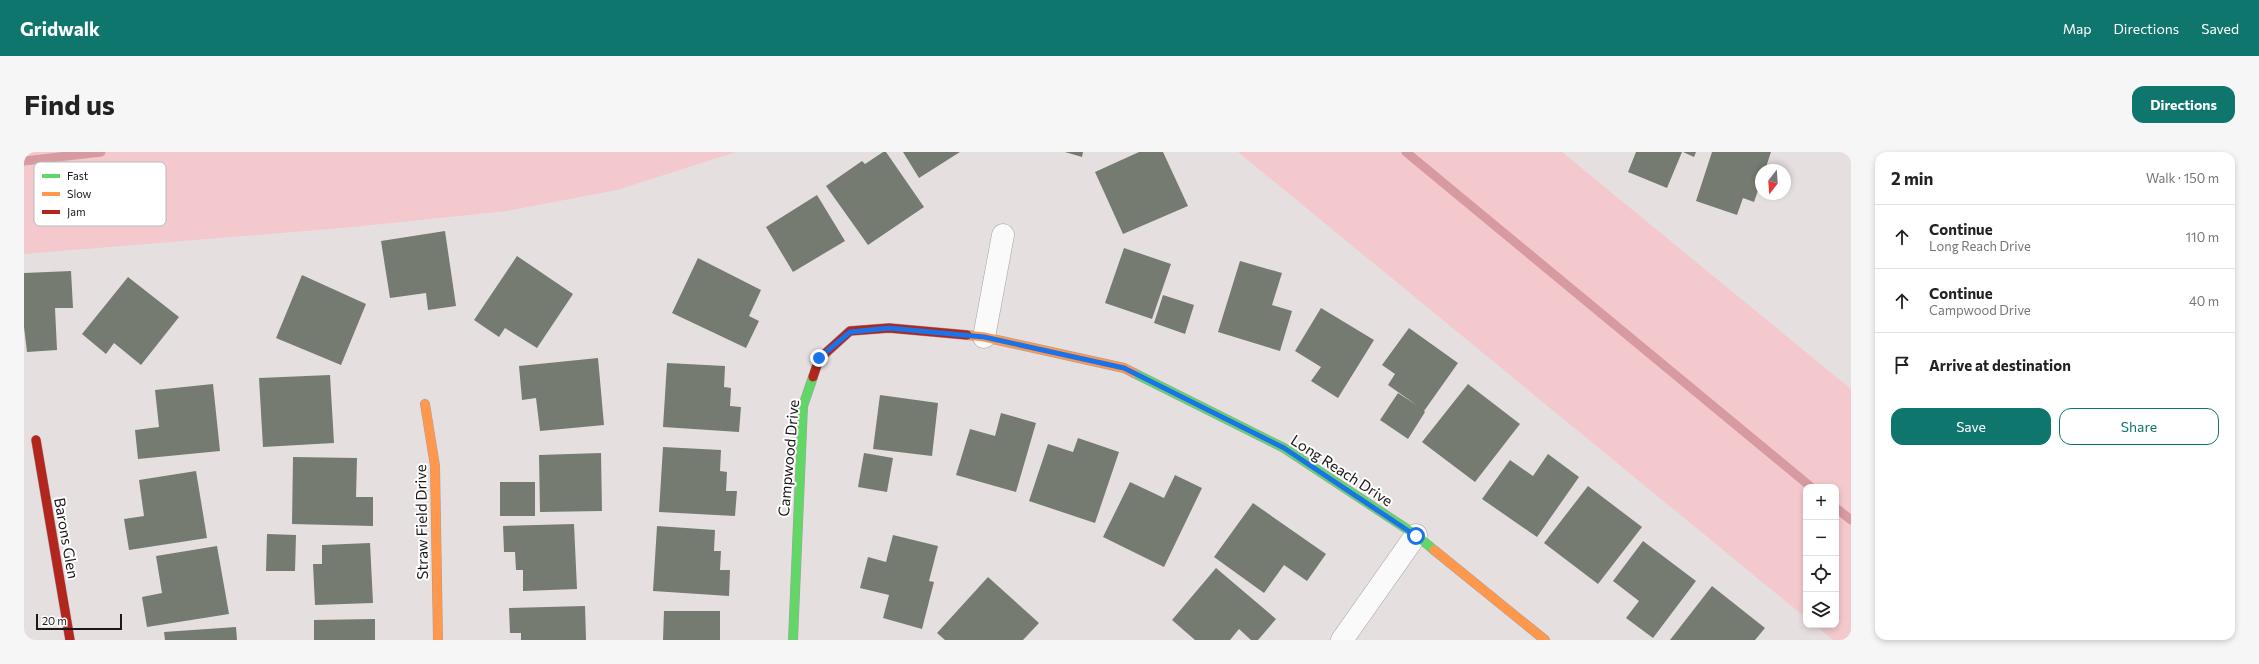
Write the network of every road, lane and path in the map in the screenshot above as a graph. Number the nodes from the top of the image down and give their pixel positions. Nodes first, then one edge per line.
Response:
1 (1003, 235) dead end
2 (984, 337) junction
3 (425, 404) dead end
4 (36, 440) dead end
5 (1416, 536) junction
6 (70, 640) edge
7 (438, 640) edge
8 (792, 640) edge
9 (1342, 640) edge
10 (1545, 640) edge

1 - 2 street
2 - 5 street, Long Reach Drive
2 - 8 street, Campwood Drive
3 - 7 street, Straw Field Drive
4 - 6 street, Barons Glen
5 - 9 street
5 - 10 street, Long Reach Drive

